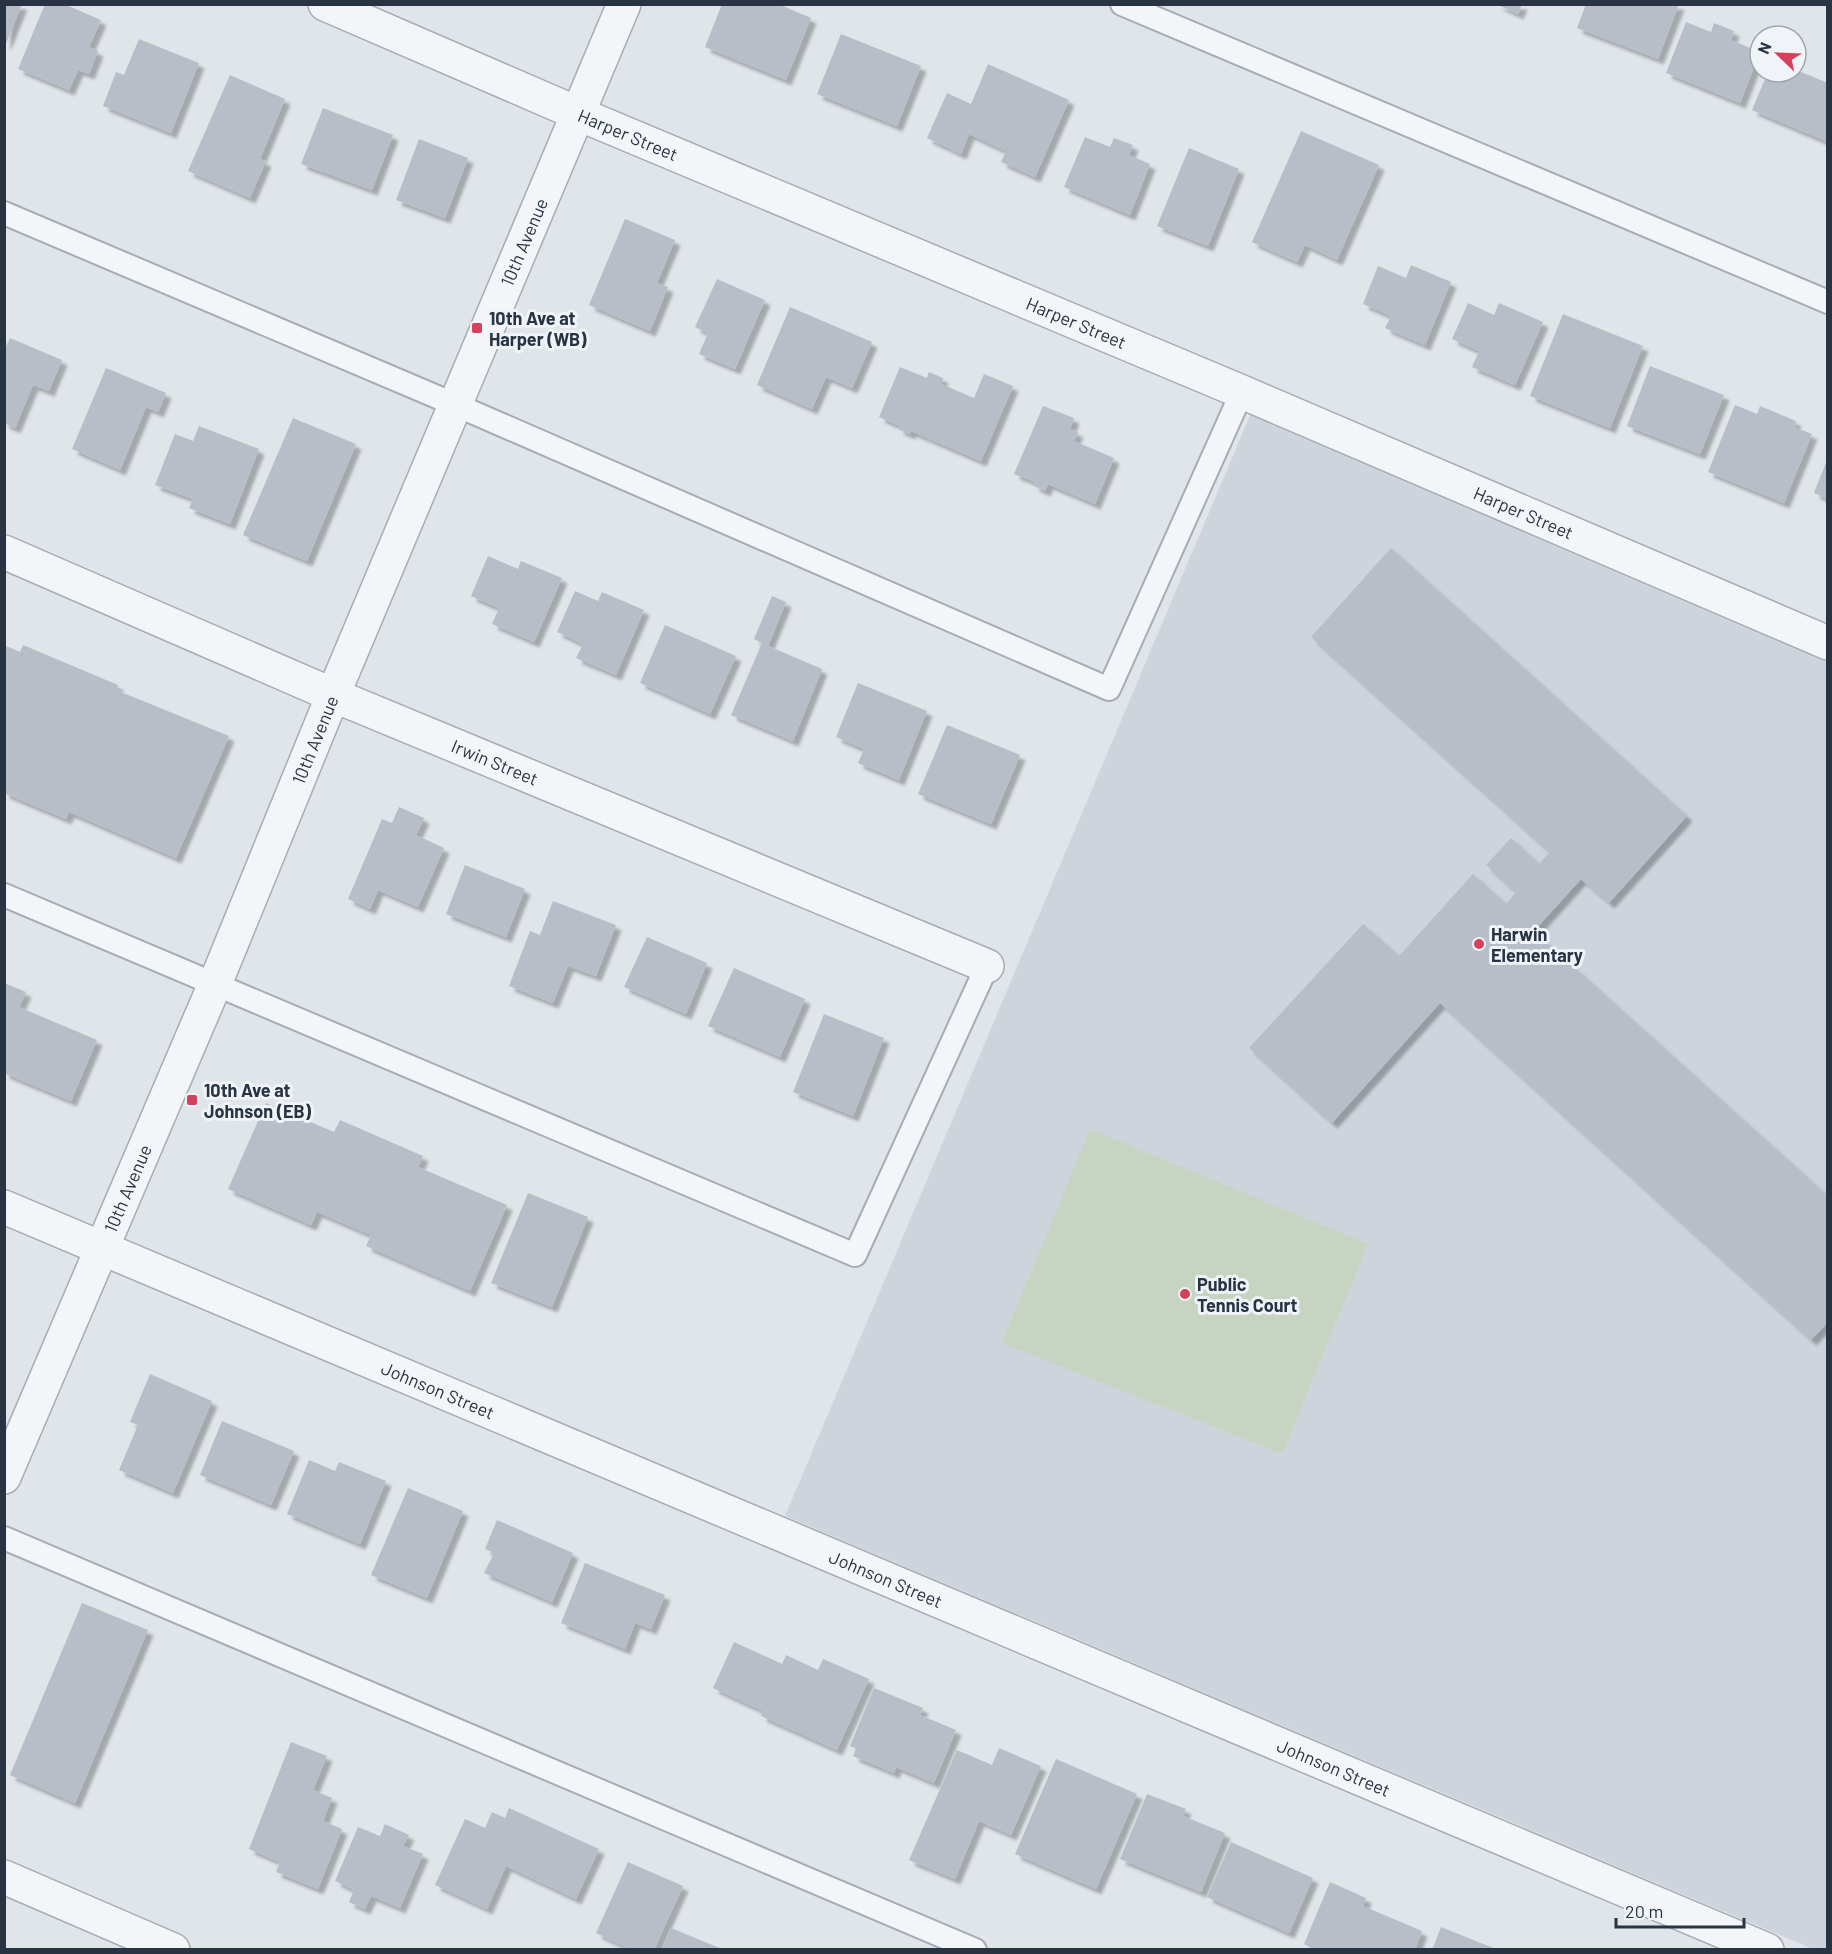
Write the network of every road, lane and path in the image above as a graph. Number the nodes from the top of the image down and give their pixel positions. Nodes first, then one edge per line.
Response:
1 (326, 4) edge
2 (624, 4) edge
3 (1122, 4) edge
4 (579, 114) junction
5 (4, 213) edge
6 (1827, 302) edge
7 (1242, 392) junction
8 (456, 405) junction
9 (4, 552) edge
10 (1827, 643) edge
11 (333, 694) junction
12 (4, 895) edge
13 (987, 966) joint
14 (215, 984) junction
15 (4, 1207) edge
16 (102, 1248) junction
17 (4, 1477) edge
18 (4, 1538) edge
19 (4, 1877) edge
20 (173, 1950) edge
21 (975, 1950) edge
22 (1767, 1950) edge

1 - 4 street, Harper Street
2 - 4 street, 10th Avenue
3 - 6 lane
4 - 7 street, Harper Street
4 - 8 street, 10th Avenue
5 - 8 lane
7 - 8 lane
7 - 10 street, Harper Street
8 - 11 street, 10th Avenue
9 - 11 street, Irwin Street
11 - 13 street, Irwin Street
11 - 14 street, 10th Avenue
12 - 14 lane
13 - 14 lane
14 - 16 street, 10th Avenue
15 - 16 street, Johnson Street
16 - 17 street, 10th Avenue
16 - 22 street, Johnson Street
18 - 21 lane
19 - 20 street

